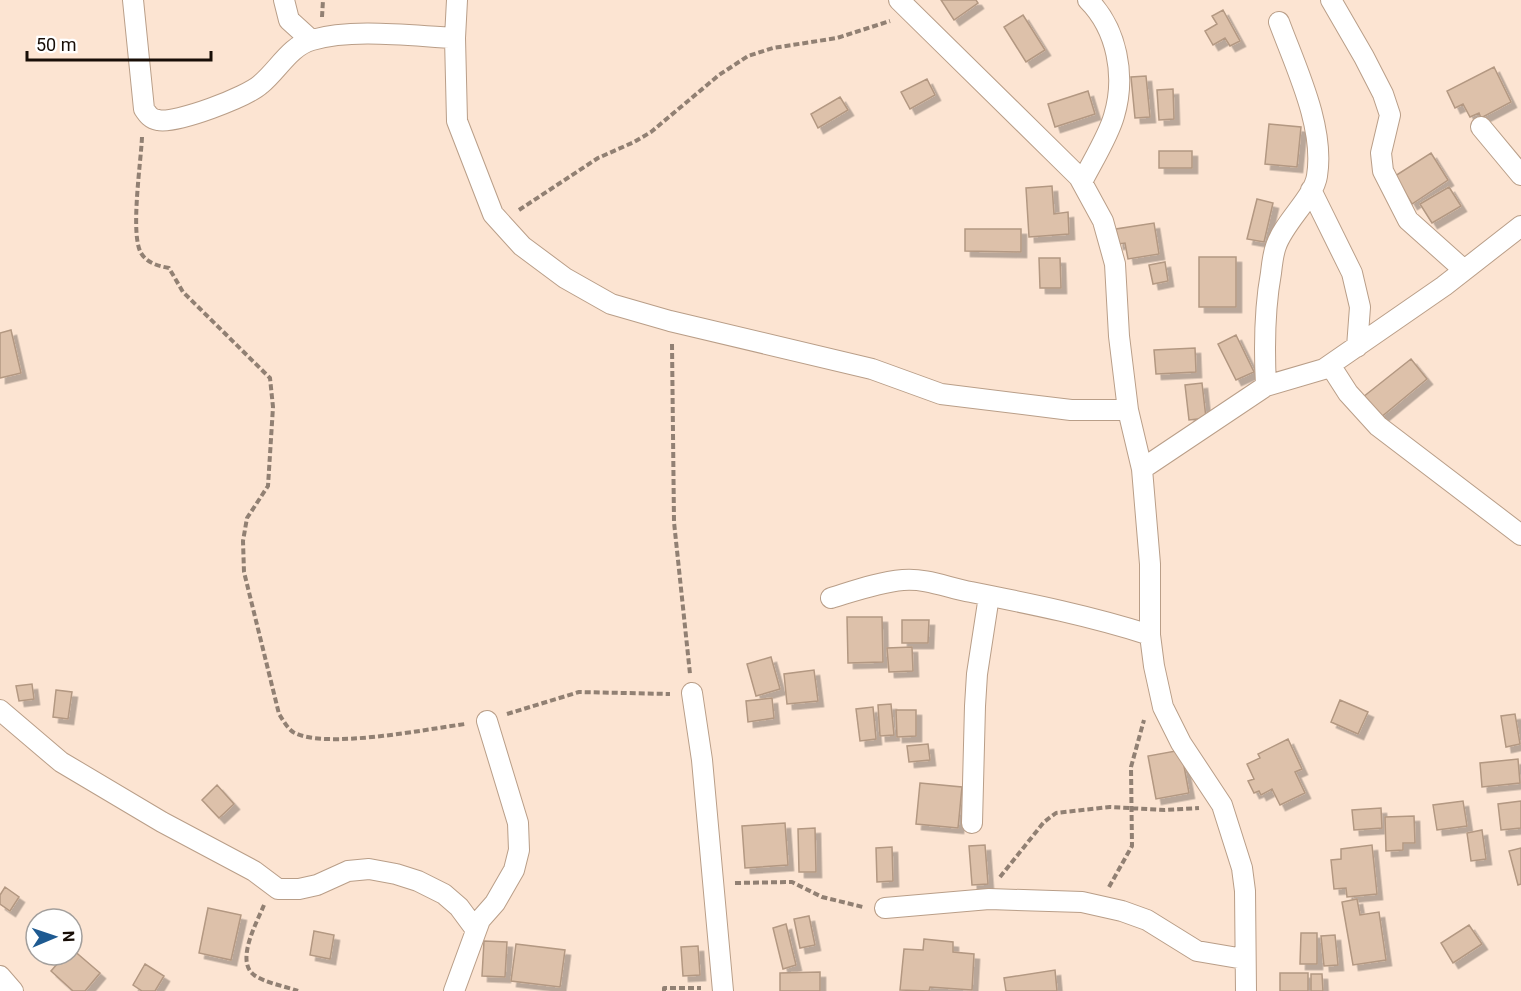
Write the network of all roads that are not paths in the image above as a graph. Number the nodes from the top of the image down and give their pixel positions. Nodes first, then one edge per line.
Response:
1 (134, 0) edge
2 (284, 0) edge
3 (457, 0) edge
4 (1088, 0) edge
5 (1330, 0) edge
6 (906, 7) edge
7 (1279, 22) dead end
8 (454, 38) junction
9 (311, 40) junction
10 (1481, 127) dead end
11 (1521, 175) edge
12 (1082, 182) junction
13 (1311, 190) junction
14 (1521, 226) edge
15 (1464, 270) junction
16 (1357, 346) junction
17 (1330, 366) junction
18 (1266, 386) junction
19 (1128, 410) junction
20 (1142, 469) junction
21 (1521, 536) edge
22 (989, 596) junction
23 (831, 598) dead end
24 (1150, 635) junction
25 (686, 694) road end
26 (0, 710) edge
27 (487, 721) road end
28 (972, 823) dead end
29 (885, 908) road end
30 (476, 930) junction
31 (1244, 959) junction
32 (0, 976) edge
33 (723, 990) edge
34 (13, 991) edge
35 (454, 991) edge
36 (1246, 991) edge

1 - 9 street
2 - 9 street
3 - 8 street
4 - 12 street
5 - 15 street
6 - 12 street
7 - 13 street
8 - 9 street
8 - 19 street
10 - 11 street
12 - 19 street
13 - 16 street
13 - 18 street
14 - 15 street
15 - 16 street
16 - 17 street
17 - 18 street
17 - 21 street
18 - 20 street
19 - 20 street
20 - 24 street
22 - 23 street
22 - 24 street
22 - 28 street
24 - 31 street
25 - 33 street
26 - 30 street
27 - 30 street
29 - 31 street
30 - 35 street
31 - 36 street
32 - 34 street

